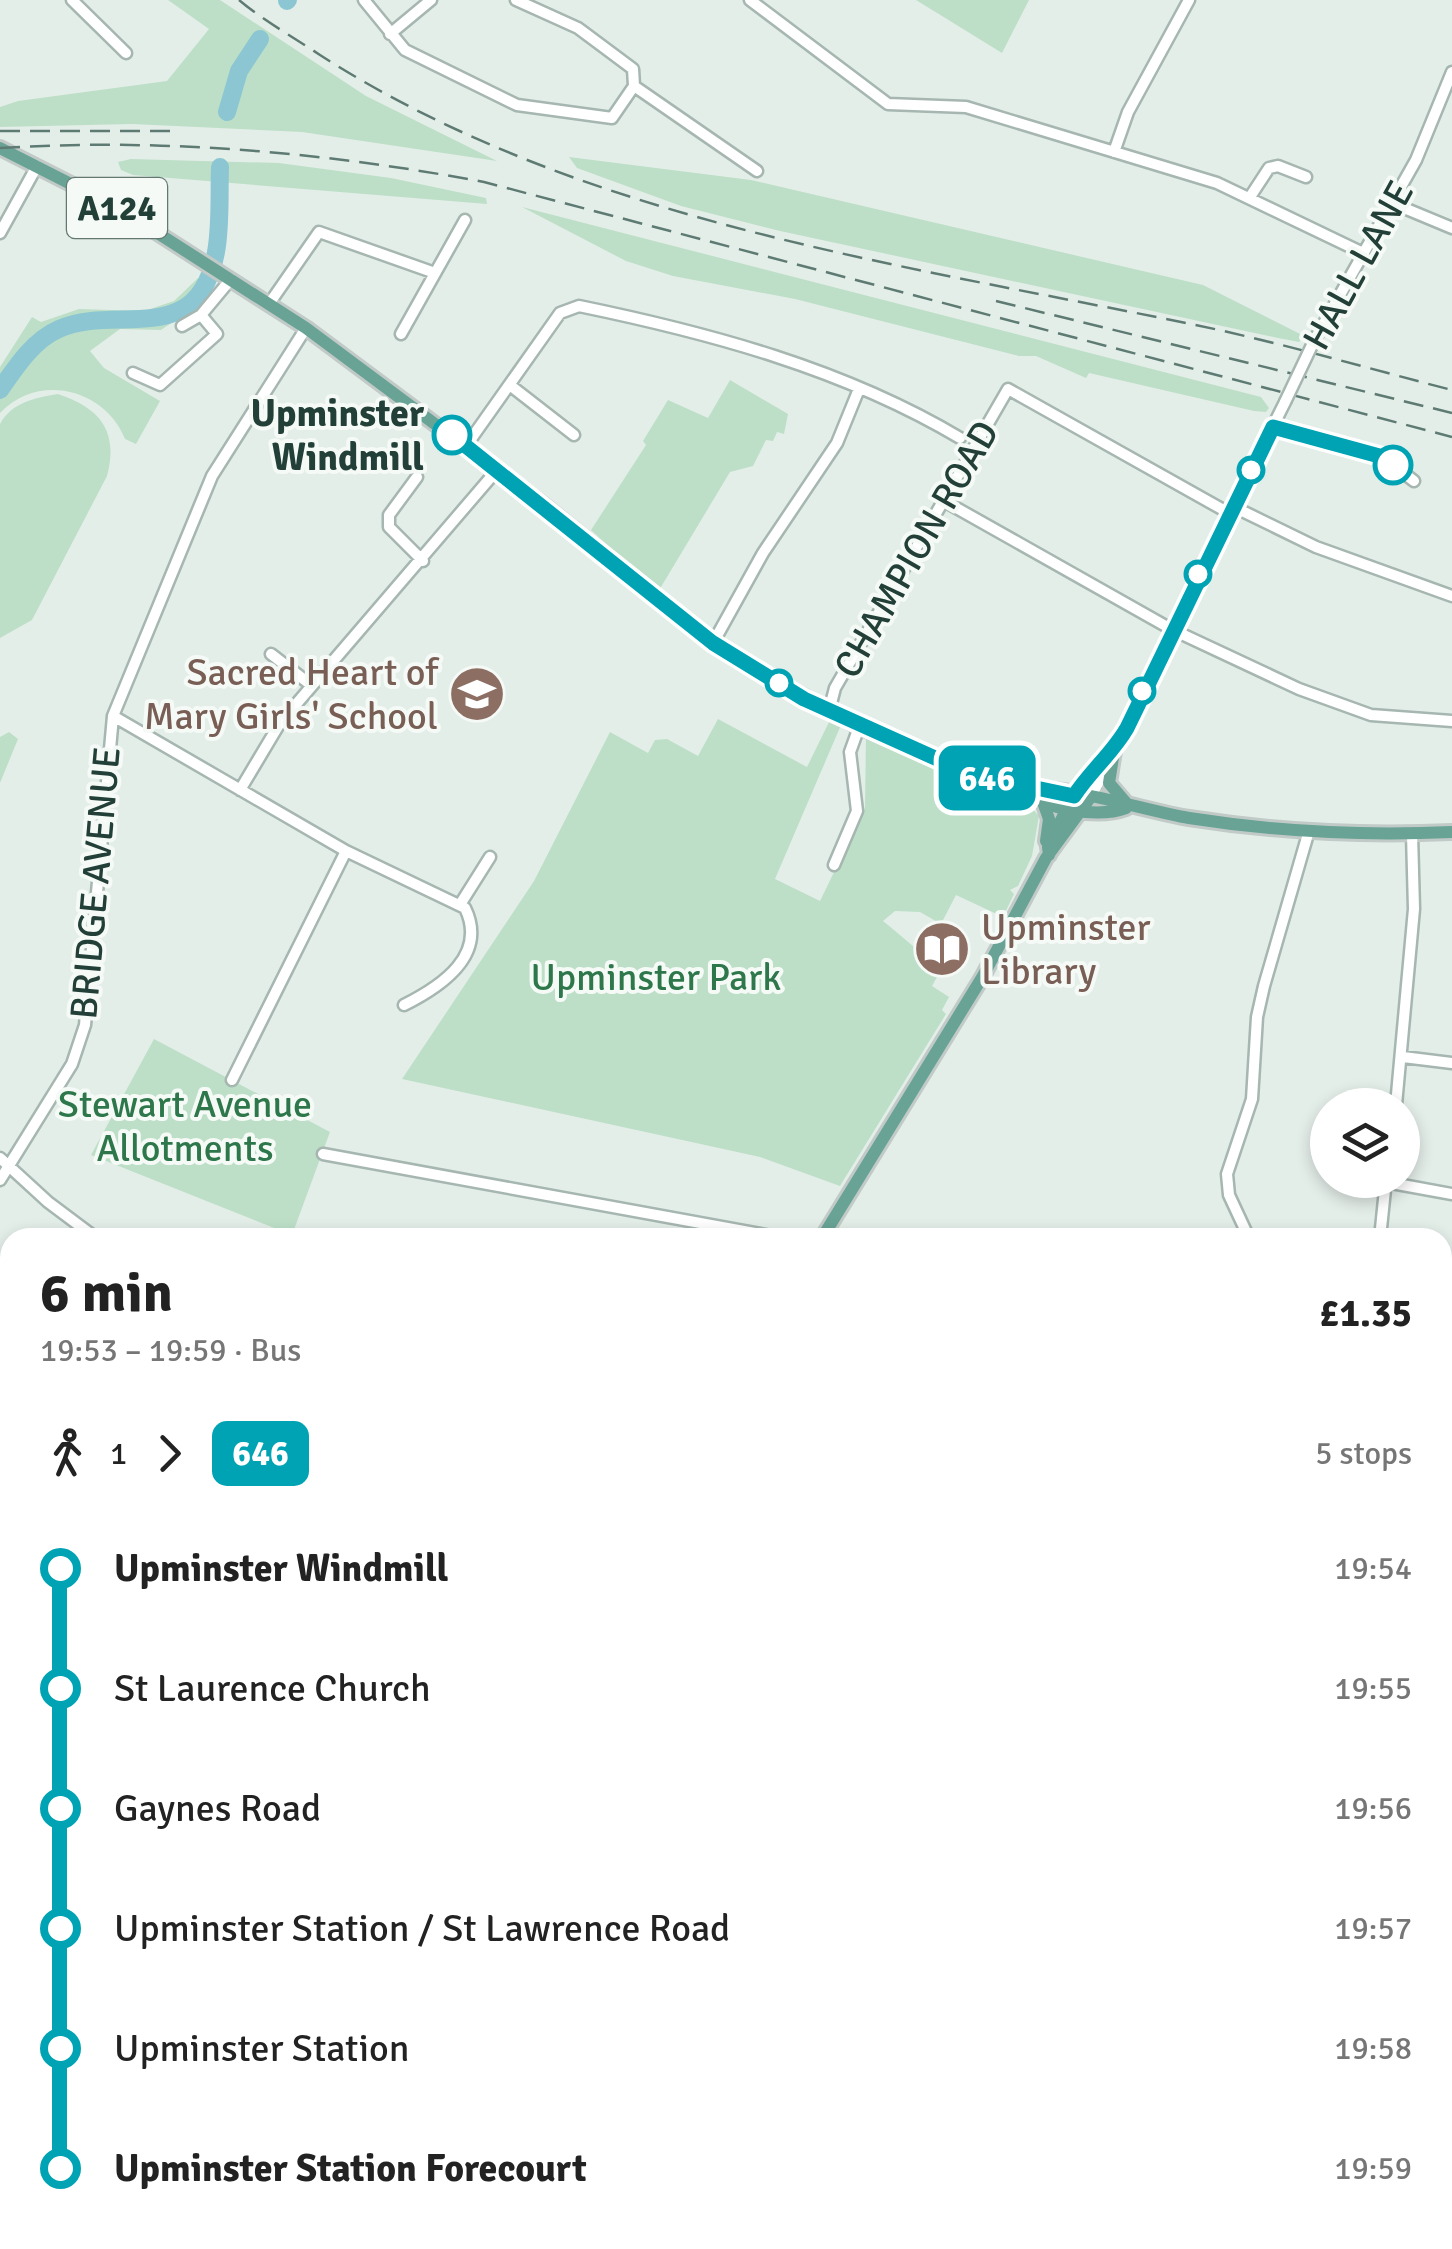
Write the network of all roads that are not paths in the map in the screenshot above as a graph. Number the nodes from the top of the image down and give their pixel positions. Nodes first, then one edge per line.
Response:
1 (72, 0) edge
2 (364, 0) edge
3 (431, 0) edge
4 (516, 0) edge
5 (750, 0) edge
6 (1189, 0) edge
7 (390, 34) junction
8 (126, 53) dead end
9 (1452, 72) edge
10 (634, 86) junction
11 (0, 148) edge
12 (1114, 152) junction
13 (38, 166) junction
14 (757, 171) dead end
15 (1306, 178) dead end
16 (1250, 198) junction
17 (1392, 203) junction
18 (465, 220) dead end
19 (1452, 228) edge
20 (0, 234) edge
21 (1363, 252) junction
22 (435, 272) junction
23 (231, 279) junction
24 (268, 304) junction
25 (201, 315) junction
26 (182, 326) dead end
27 (306, 328) junction
28 (401, 334) dead end
29 (134, 373) dead end
30 (511, 386) junction
31 (859, 389) junction
32 (1273, 427) junction
33 (574, 435) dead end
34 (960, 438) dead end
35 (466, 446) junction
36 (498, 470) junction
37 (417, 478) dead end
38 (1414, 480) dead end
39 (944, 501) junction
40 (1230, 510) junction
41 (423, 561) junction
42 (1452, 596) edge
43 (1171, 629) junction
44 (713, 643) junction
45 (272, 654) dead end
46 (311, 686) junction
47 (829, 711) junction
48 (113, 716) junction
49 (1452, 722) edge
50 (859, 727) junction
51 (1111, 754) junction
52 (240, 790) junction
53 (1023, 790) junction
54 (1043, 802) junction
55 (1071, 802) junction
56 (1087, 804) junction
57 (1129, 808) junction
58 (1452, 832) edge
59 (1308, 834) junction
60 (1412, 834) junction
61 (346, 851) junction
62 (1048, 856) junction
63 (490, 858) dead end
64 (834, 866) dead end
65 (461, 903) junction
66 (404, 1005) dead end
67 (1404, 1057) junction
68 (1452, 1063) edge
69 (232, 1080) dead end
70 (1399, 1088) edge
71 (323, 1154) dead end
72 (4, 1161) edge
73 (0, 1180) edge
74 (1420, 1188) edge
75 (1452, 1194) edge
76 (1384, 1198) edge
77 (79, 1228) edge
78 (727, 1228) edge
79 (828, 1228) edge
80 (1244, 1228) edge
81 (1381, 1228) edge

1 - 8 street
2 - 7 street
3 - 7 street
4 - 10 street
5 - 12 street
6 - 12 street
7 - 10 street
9 - 17 street, HALL LANE
10 - 14 street
11 - 13 main road, A124
12 - 16 street
13 - 20 street
13 - 23 main road, A124
15 - 16 street
16 - 21 street
17 - 19 street
17 - 21 street, HALL LANE
18 - 22 street
21 - 32 street, HALL LANE, bridge
22 - 24 street
22 - 28 street
23 - 24 main road, A124
23 - 25 street
24 - 27 main road, A124
25 - 26 street
25 - 29 street
27 - 35 main road, A124
27 - 48 street, BRIDGE AVENUE
30 - 31 street
30 - 33 street
30 - 35 street
31 - 34 street
31 - 44 street
32 - 38 street
32 - 40 street, HALL LANE
35 - 36 main road, A124
36 - 41 street
36 - 44 main road, A124
37 - 41 street
39 - 40 street, CHAMPION ROAD
39 - 43 street
39 - 47 street, CHAMPION ROAD
40 - 42 street
40 - 43 street, HALL LANE
41 - 46 street
43 - 49 street
43 - 51 street, HALL LANE
44 - 47 main road, A124
45 - 46 street
46 - 52 street
47 - 50 main road, A124
48 - 52 street
48 - 72 street, BRIDGE AVENUE
50 - 53 main road, A124
50 - 64 street
51 - 55 street
51 - 56 street, HALL LANE
51 - 57 main road
52 - 61 street
53 - 54 main road
53 - 55 main road, A124
54 - 55 main road, A124
54 - 62 main road
55 - 56 main road, A124
55 - 62 main road
56 - 57 main road
56 - 62 main road
57 - 59 main road
58 - 60 main road
59 - 60 main road
59 - 80 street
60 - 67 street
61 - 65 street
61 - 69 street
62 - 79 main road
63 - 65 street
65 - 66 street
67 - 68 street
67 - 70 street
71 - 78 street
72 - 73 street, BRIDGE AVENUE
72 - 77 street
74 - 75 street
76 - 81 street

